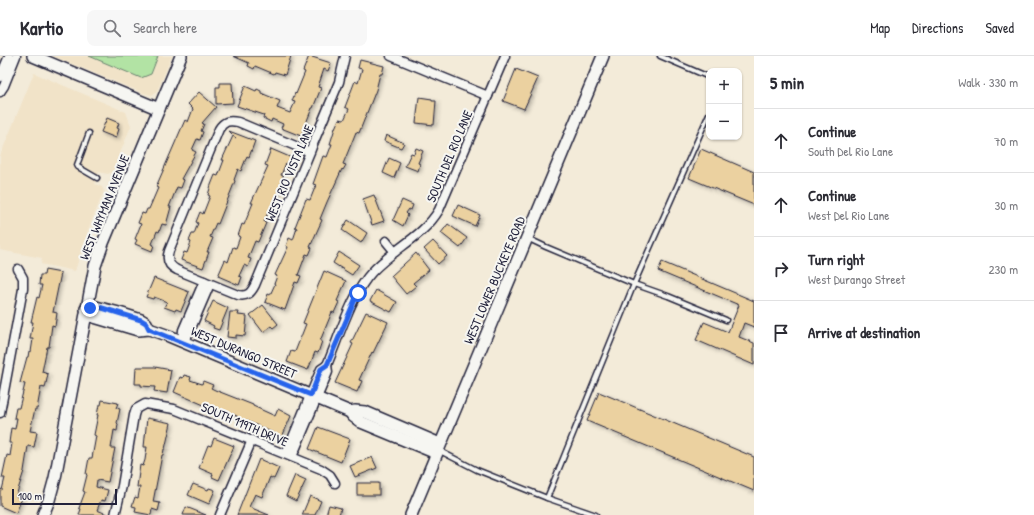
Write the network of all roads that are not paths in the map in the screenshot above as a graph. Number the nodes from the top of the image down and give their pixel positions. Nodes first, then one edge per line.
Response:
1 (9, 56) edge
2 (16, 56) edge
3 (33, 56) edge
4 (181, 56) edge
5 (346, 56) edge
6 (391, 56) edge
7 (505, 56) edge
8 (603, 56) edge
9 (660, 56) edge
10 (706, 76) edge
11 (0, 77) edge
12 (0, 92) edge
13 (488, 96) junction
14 (159, 108) junction
15 (706, 121) edge
16 (89, 132) dead end
17 (310, 152) junction
18 (97, 178) dead end
19 (527, 238) junction
20 (386, 241) dead end
21 (395, 252) junction
22 (18, 269) dead end
23 (207, 282) junction
24 (634, 284) junction
25 (86, 309) junction
26 (726, 320) dead end
27 (182, 342) junction
28 (2, 387) edge
29 (314, 397) junction
30 (0, 413) edge
31 (252, 440) junction
32 (438, 449) junction
33 (289, 456) junction
34 (335, 483) dead end
35 (547, 498) junction
36 (43, 515) edge
37 (115, 515) edge
38 (220, 515) edge
39 (411, 515) edge
40 (596, 515) edge

1 - 11 street
2 - 12 street
3 - 14 street
4 - 14 street, WEST WHYMAN AVENUE
5 - 17 street, WEST RIO VISTA LANE
6 - 13 street
7 - 13 street, SOUTH DEL RIO LANE
8 - 19 street, WEST LOWER BUCKEYE ROAD
9 - 10 lane
13 - 21 street, SOUTH DEL RIO LANE
14 - 25 street, WEST WHYMAN AVENUE
15 - 24 lane
16 - 18 lane
17 - 23 street, WEST RIO VISTA LANE
17 - 23 street
19 - 24 lane
19 - 32 street, WEST LOWER BUCKEYE ROAD
20 - 21 street
21 - 29 street, SOUTH DEL RIO LANE
22 - 28 street
23 - 27 street
24 - 26 lane
24 - 35 lane
25 - 27 street, WEST DURANGO STREET
25 - 36 street, WEST WHYMAN AVENUE
27 - 29 street, WEST DURANGO STREET
28 - 30 street
29 - 32 street, WEST DURANGO STREET
29 - 33 street, SOUTH DEL RIO LANE
31 - 33 street, SOUTH 119TH DRIVE
31 - 37 street, SOUTH 119TH DRIVE
31 - 38 street
32 - 35 lane
32 - 39 street, WEST LOWER BUCKEYE ROAD
33 - 34 street, SOUTH 119TH DRIVE
35 - 40 lane

